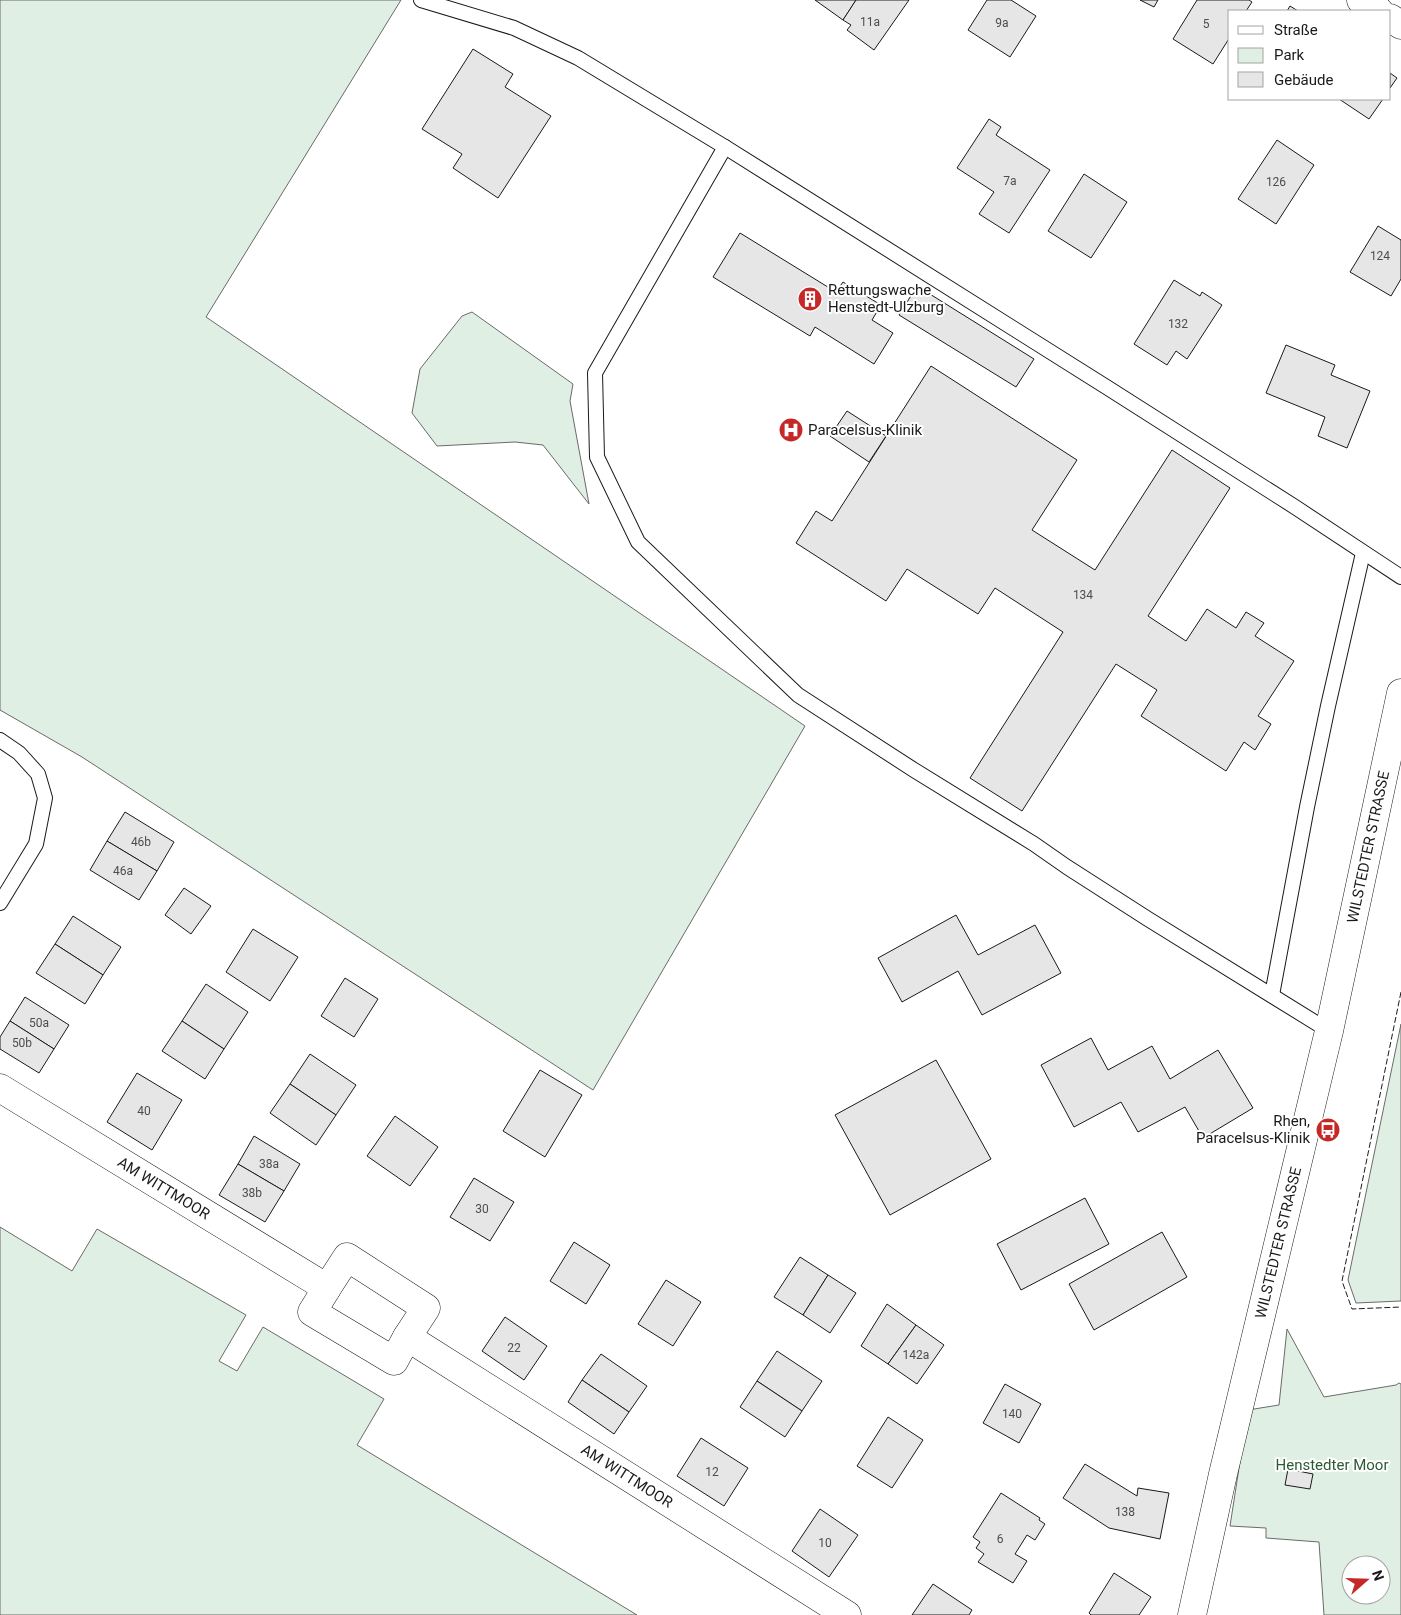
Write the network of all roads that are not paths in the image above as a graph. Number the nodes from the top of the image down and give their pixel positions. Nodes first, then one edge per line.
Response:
1 (420, 0) edge
2 (1361, 0) edge
3 (1377, 10) edge
4 (724, 148) junction
5 (1363, 553) junction
6 (1401, 577) edge
7 (1401, 693) edge
8 (0, 740) edge
9 (0, 903) edge
10 (1272, 996) junction
11 (1330, 1031) junction
12 (0, 1088) edge
13 (327, 1288) junction
14 (407, 1337) junction
15 (847, 1615) edge
16 (1192, 1615) edge

1 - 4 lane
2 - 3 street
4 - 5 lane
4 - 10 lane
5 - 6 lane
5 - 10 lane
7 - 11 street, WILSTEDTER STRASSE
8 - 9 lane
10 - 11 lane
11 - 16 street, WILSTEDTER STRASSE
12 - 13 street, AM WITTMOOR
13 - 14 street
13 - 14 street
14 - 15 street, AM WITTMOOR

